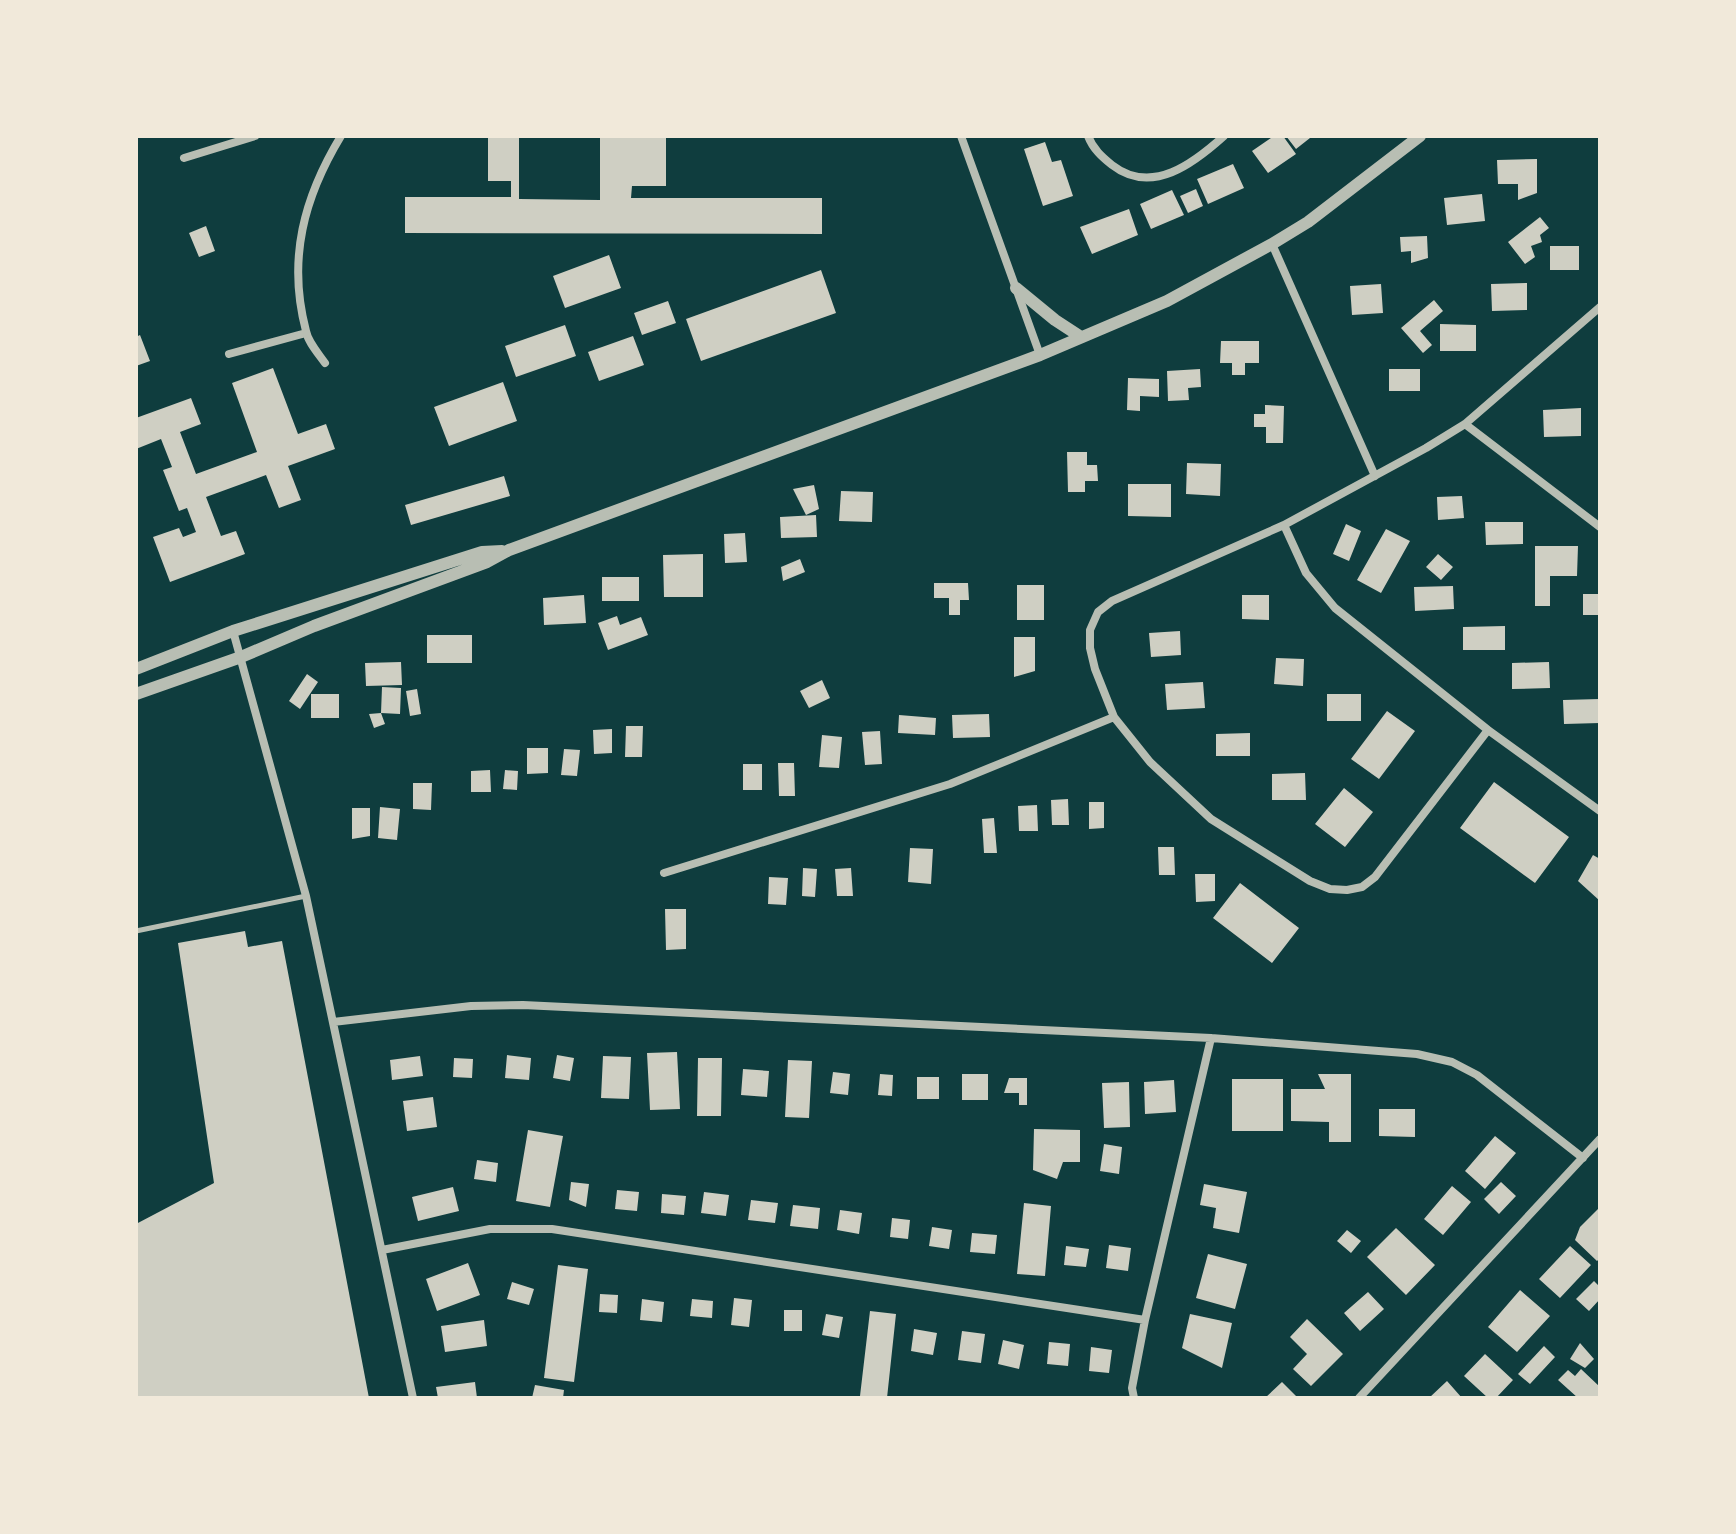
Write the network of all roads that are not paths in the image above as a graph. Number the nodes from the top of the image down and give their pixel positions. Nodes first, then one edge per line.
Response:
1 (255, 136) edge
2 (341, 136) edge
3 (961, 136) edge
4 (1088, 136) edge
5 (1224, 136) edge
6 (1420, 136) edge
7 (184, 158) dead end
8 (1272, 244) junction
9 (1016, 288) junction
10 (1600, 307) edge
11 (306, 333) junction
12 (1081, 337) junction
13 (229, 354) dead end
14 (1040, 355) junction
15 (325, 363) dead end
16 (1465, 424) junction
17 (1375, 476) junction
18 (1284, 525) junction
19 (1600, 527) edge
20 (509, 550) junction
21 (233, 631) junction
22 (241, 657) junction
23 (136, 669) edge
24 (136, 694) edge
25 (1114, 717) junction
26 (1488, 730) junction
27 (1600, 811) edge
28 (664, 873) dead end
29 (306, 896) junction
30 (136, 931) edge
31 (333, 1022) junction
32 (1211, 1038) junction
33 (1600, 1139) edge
34 (1583, 1158) junction
35 (382, 1250) junction
36 (1145, 1320) junction
37 (413, 1398) edge
38 (1134, 1398) edge
39 (1359, 1398) edge

1 - 7 street
2 - 11 street
3 - 9 street
4 - 5 street
6 - 8 street
8 - 12 street
8 - 17 street
9 - 12 street
9 - 14 street
10 - 16 street
11 - 13 street
11 - 15 street
12 - 14 street
14 - 20 street
16 - 17 street
16 - 19 street
17 - 18 street
18 - 25 street
18 - 26 street
20 - 21 street
20 - 22 street
21 - 22 street
21 - 23 street
22 - 24 street
22 - 29 street
25 - 26 street
25 - 28 street
26 - 27 street
29 - 30 lane
29 - 31 street
31 - 32 street
31 - 35 street
32 - 34 street
32 - 36 street
33 - 34 street
34 - 39 street
35 - 36 street
35 - 37 street
36 - 38 street

